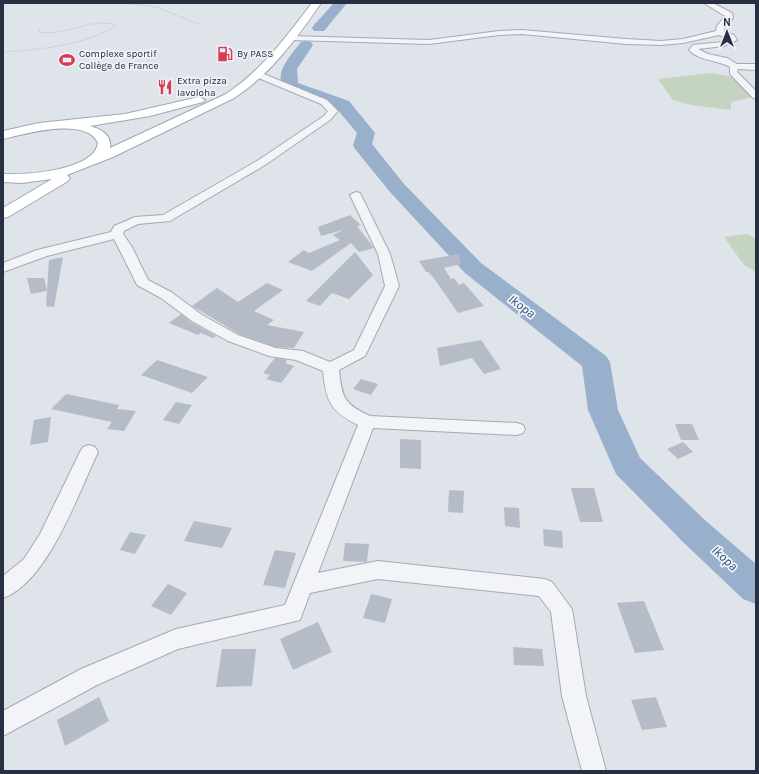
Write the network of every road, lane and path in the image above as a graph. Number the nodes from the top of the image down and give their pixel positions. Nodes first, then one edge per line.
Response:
1 (125, 3) edge
2 (317, 3) edge
3 (708, 3) edge
4 (200, 25) dead end
5 (40, 28) dead end
6 (720, 33) junction
7 (290, 38) junction
8 (3, 52) edge
9 (735, 66) junction
10 (756, 67) edge
11 (259, 75) junction
12 (756, 96) edge
13 (62, 125) junction
14 (3, 126) edge
15 (41, 126) junction
16 (3, 135) edge
17 (81, 167) junction
18 (3, 178) edge
19 (356, 195) dead end
20 (3, 214) edge
21 (117, 234) junction
22 (3, 268) edge
23 (331, 368) junction
24 (367, 422) junction
25 (518, 429) dead end
26 (89, 452) dead end
27 (304, 585) junction
28 (3, 589) edge
29 (3, 724) edge
30 (594, 771) edge

1 - 4 path
2 - 7 main road
3 - 6 street
5 - 8 path
6 - 7 street
6 - 9 street
7 - 11 main road
9 - 10 street
9 - 12 street
11 - 13 main road
11 - 17 main road
11 - 21 street
13 - 15 main road
13 - 17 main road
14 - 15 main road
15 - 16 main road
17 - 18 main road
17 - 20 main road
19 - 23 street
21 - 22 street
21 - 23 street
23 - 24 street
24 - 25 street
24 - 27 street
26 - 28 street
27 - 29 street
27 - 30 street

